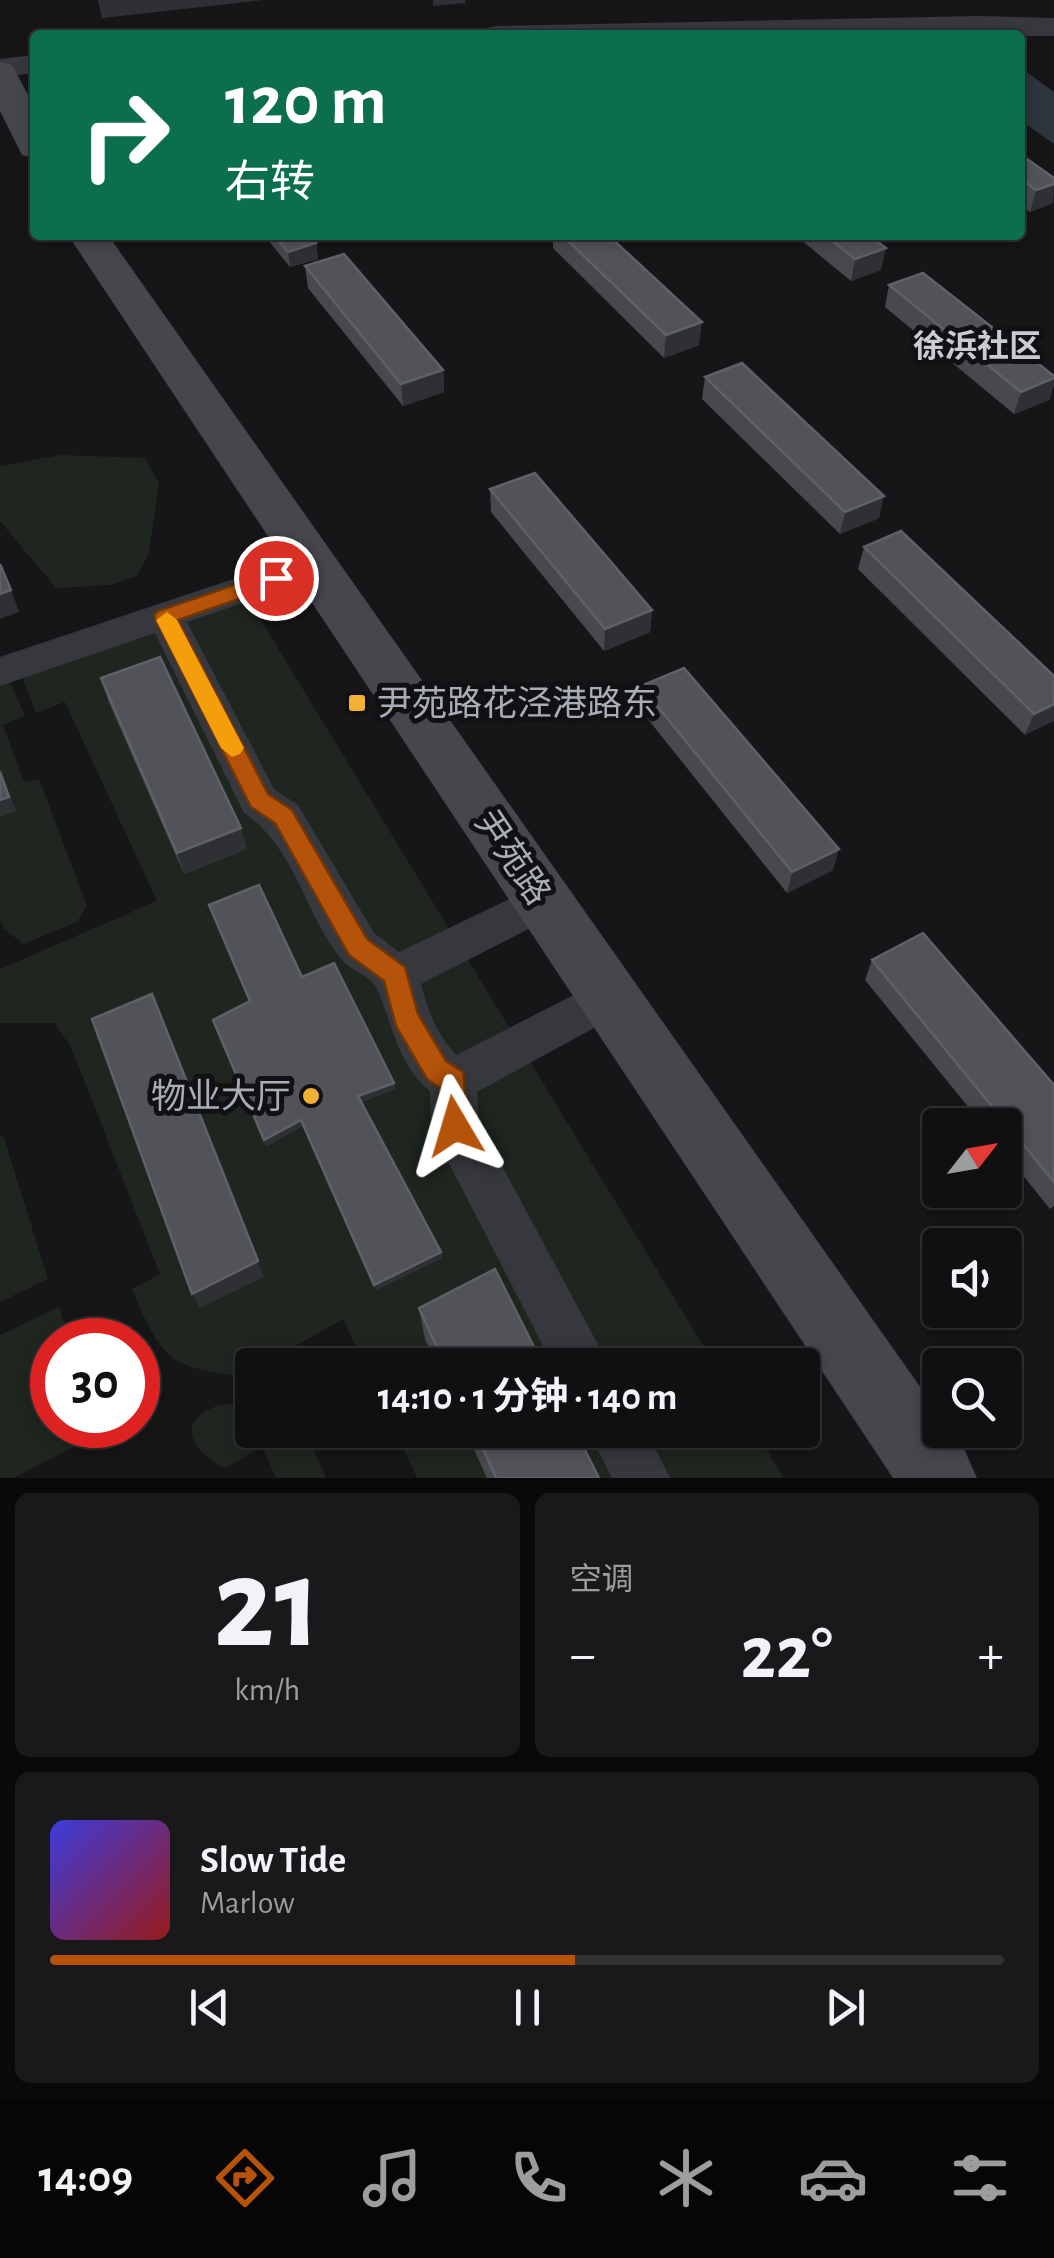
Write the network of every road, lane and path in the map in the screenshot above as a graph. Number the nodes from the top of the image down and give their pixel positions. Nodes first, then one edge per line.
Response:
1 (1004, 0) edge
2 (728, 30) edge
3 (1050, 30) edge
4 (30, 65) edge
5 (0, 70) edge
6 (30, 136) edge
7 (91, 240) edge
8 (314, 565) junction
9 (165, 616) junction
10 (0, 672) edge
11 (543, 901) junction
12 (396, 974) junction
13 (609, 997) junction
14 (453, 1081) junction
15 (573, 1348) edge
16 (626, 1448) edge
17 (642, 1478) edge
18 (938, 1478) edge

1 - 3 street
2 - 3 street
4 - 5 street
5 - 6 main road
7 - 8 main road, 尹苑路
8 - 9 street
8 - 11 main road, 尹苑路
9 - 10 street
9 - 12 street
11 - 12 street
11 - 13 main road, 尹苑路
12 - 14 street
13 - 14 street
13 - 18 main road, 尹苑路
14 - 15 street
16 - 17 street

